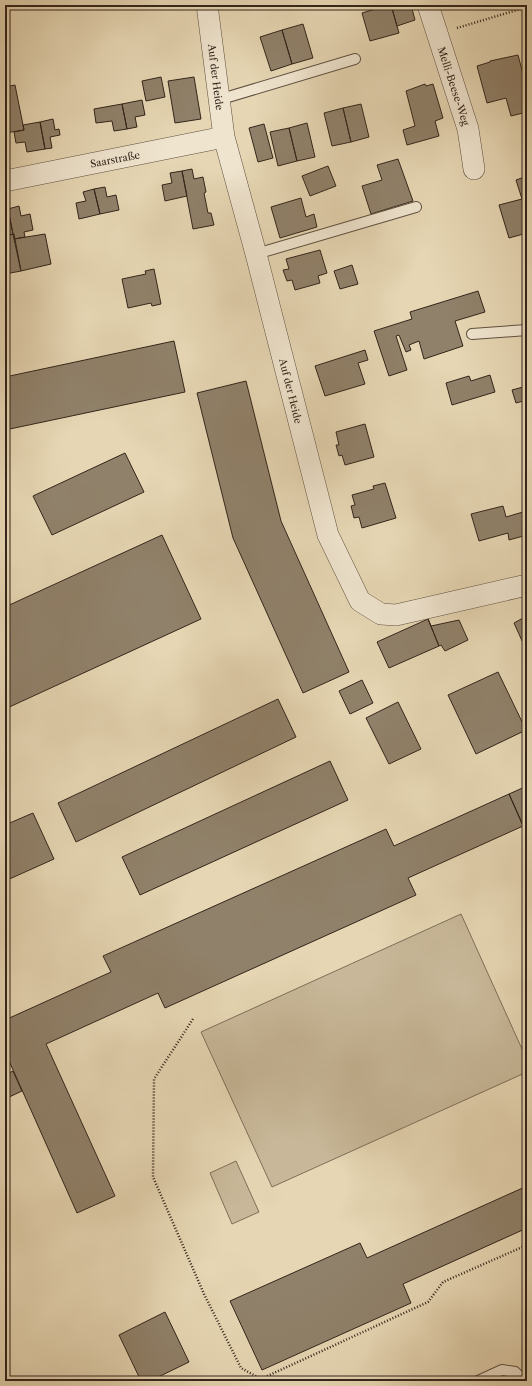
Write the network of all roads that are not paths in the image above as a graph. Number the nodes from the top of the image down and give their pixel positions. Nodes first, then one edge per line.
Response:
1 (207, 5) edge
2 (428, 5) edge
3 (355, 60) dead end
4 (218, 100) junction
5 (224, 138) junction
6 (474, 169) dead end
7 (5, 181) edge
8 (416, 207) dead end
9 (256, 254) junction
10 (527, 330) edge
11 (472, 334) dead end
12 (527, 585) edge
13 (478, 1381) edge
14 (524, 1381) edge

1 - 4 street, Auf der Heide
2 - 6 street, Melli-Beese-Weg
3 - 4 lane
4 - 5 street, Auf der Heide
5 - 7 street, Saarstraße
5 - 9 street, Auf der Heide
8 - 9 lane
9 - 12 street, Auf der Heide
10 - 11 lane
13 - 14 lane

